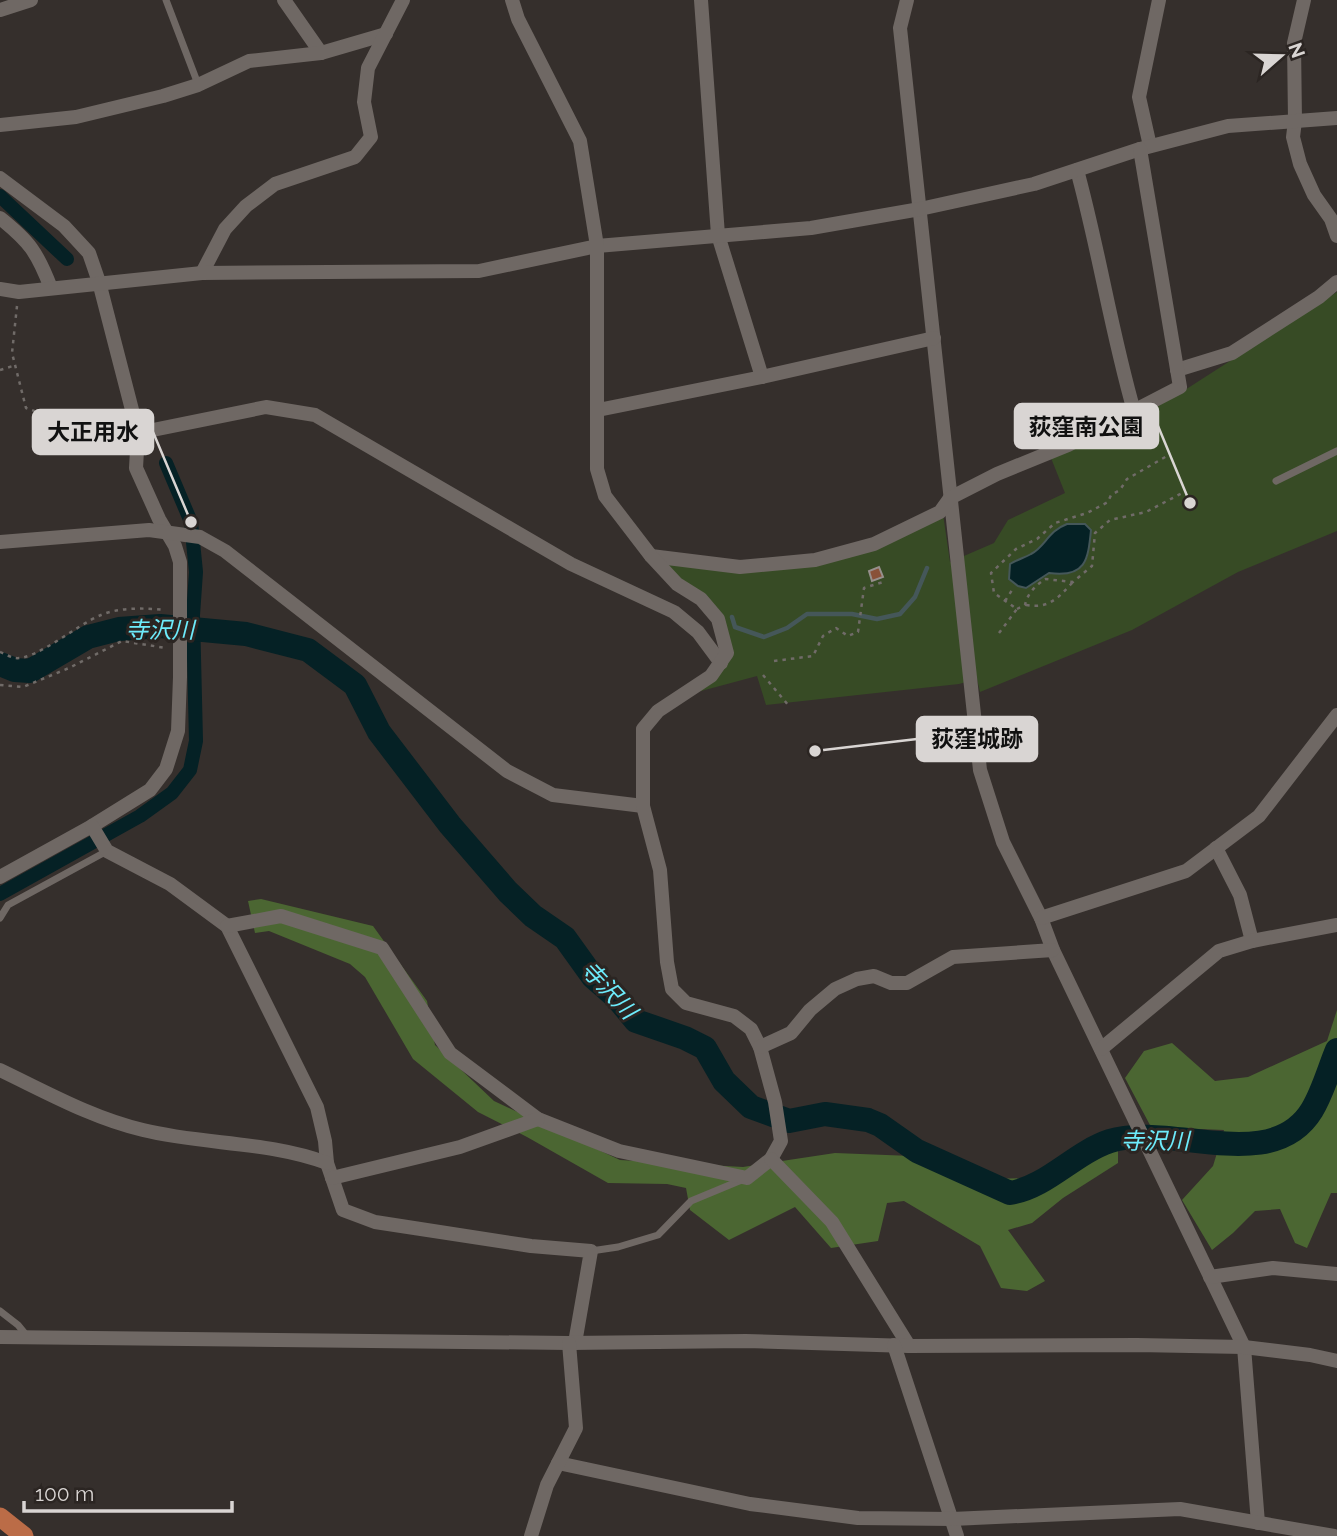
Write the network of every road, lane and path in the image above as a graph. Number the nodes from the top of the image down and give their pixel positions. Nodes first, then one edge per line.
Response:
1 (31, 0) edge
2 (166, 0) edge
3 (284, 0) edge
4 (403, 0) edge
5 (512, 0) edge
6 (701, 0) edge
7 (907, 0) edge
8 (1159, 0) edge
9 (1304, 0) edge
10 (0, 10) edge
11 (386, 34) junction
12 (321, 53) junction
13 (198, 85) junction
14 (1337, 118) edge
15 (1295, 121) junction
16 (0, 125) edge
17 (1145, 148) junction
18 (1077, 170) junction
19 (0, 178) edge
20 (920, 209) junction
21 (0, 218) edge
22 (718, 235) junction
23 (1337, 236) edge
24 (597, 246) junction
25 (202, 273) junction
26 (99, 282) junction
27 (1337, 282) edge
28 (51, 288) junction
29 (0, 289) edge
30 (19, 292) junction
31 (934, 338) junction
32 (16, 365) junction
33 (0, 370) edge
34 (1177, 370) junction
35 (762, 377) junction
36 (598, 410) junction
37 (1134, 411) junction
38 (134, 416) junction
39 (138, 433) junction
40 (1337, 451) edge
41 (1167, 456) dead end
42 (1276, 481) dead end
43 (1186, 491) dead end
44 (950, 498) junction
45 (173, 533) junction
46 (0, 542) edge
47 (651, 556) junction
48 (883, 582) dead end
49 (1073, 582) junction
50 (1014, 587) dead end
51 (1005, 601) junction
52 (1026, 605) junction
53 (1017, 609) junction
54 (178, 613) junction
55 (999, 633) dead end
56 (179, 647) junction
57 (0, 652) edge
58 (774, 661) dead end
59 (721, 663) junction
60 (763, 675) dead end
61 (0, 685) edge
62 (789, 706) dead end
63 (1337, 715) edge
64 (643, 806) junction
65 (94, 829) junction
66 (1216, 848) junction
67 (106, 849) junction
68 (0, 877) edge
69 (0, 918) edge
70 (1041, 918) junction
71 (1337, 925) edge
72 (228, 926) junction
73 (1252, 941) junction
74 (1054, 950) junction
75 (760, 1047) junction
76 (1101, 1049) junction
77 (0, 1070) edge
78 (538, 1119) junction
79 (771, 1159) junction
80 (327, 1163) junction
81 (332, 1178) junction
82 (747, 1178) junction
83 (591, 1251) junction
84 (1337, 1274) edge
85 (1210, 1277) junction
86 (0, 1311) edge
87 (0, 1337) edge
88 (28, 1337) junction
89 (572, 1343) junction
90 (901, 1345) junction
91 (1244, 1347) junction
92 (1337, 1361) edge
93 (558, 1463) junction
94 (0, 1517) edge
95 (952, 1519) junction
96 (1258, 1523) junction
97 (24, 1536) edge
98 (531, 1536) edge
99 (957, 1536) edge
100 (1334, 1536) edge

1 - 10 street
2 - 13 lane
3 - 12 street
4 - 11 street
5 - 24 street
6 - 22 street
7 - 20 street
8 - 17 street
9 - 15 street
11 - 12 street
11 - 25 street
12 - 13 street
13 - 16 street
14 - 15 street
15 - 17 street
15 - 23 street
17 - 18 street
17 - 34 street
18 - 20 street
18 - 37 street
19 - 26 street
20 - 22 street
20 - 31 street
21 - 28 street
22 - 24 street
22 - 35 street
24 - 25 street
24 - 36 street
25 - 26 street
26 - 28 street
26 - 38 street
27 - 34 street
28 - 30 street
29 - 30 street
30 - 32 path
31 - 35 street
31 - 44 street
32 - 33 path
32 - 38 path
34 - 37 street
35 - 36 street
36 - 47 street
37 - 44 street
38 - 39 street
39 - 45 street
39 - 59 street
40 - 42 lane
41 - 51 path
43 - 49 path
44 - 47 street
44 - 70 street
45 - 46 street
45 - 54 street
45 - 64 street
47 - 59 street
48 - 58 path
49 - 52 path
49 - 52 path
50 - 51 path
51 - 53 path
52 - 53 path
53 - 55 path
54 - 56 street
54 - 57 path
56 - 61 path
56 - 65 street
59 - 64 street
60 - 62 path
63 - 66 street
64 - 75 street
65 - 67 street
65 - 68 street
66 - 70 street
66 - 73 street
67 - 69 lane
67 - 72 street
70 - 74 street
71 - 73 street
72 - 78 street
72 - 80 street
73 - 76 street
74 - 75 street
74 - 76 street
75 - 79 street
76 - 85 street
77 - 80 street
78 - 81 street
78 - 82 street
79 - 82 street
79 - 90 street
80 - 81 street
81 - 83 street
82 - 83 lane
83 - 89 street
84 - 85 street
85 - 91 street
86 - 88 lane
87 - 88 street
88 - 89 street
89 - 90 street
89 - 93 street
90 - 91 street
90 - 95 street
91 - 92 street
91 - 96 street
93 - 95 street
93 - 98 street
94 - 97 main road
95 - 96 street
95 - 99 street
96 - 100 street

